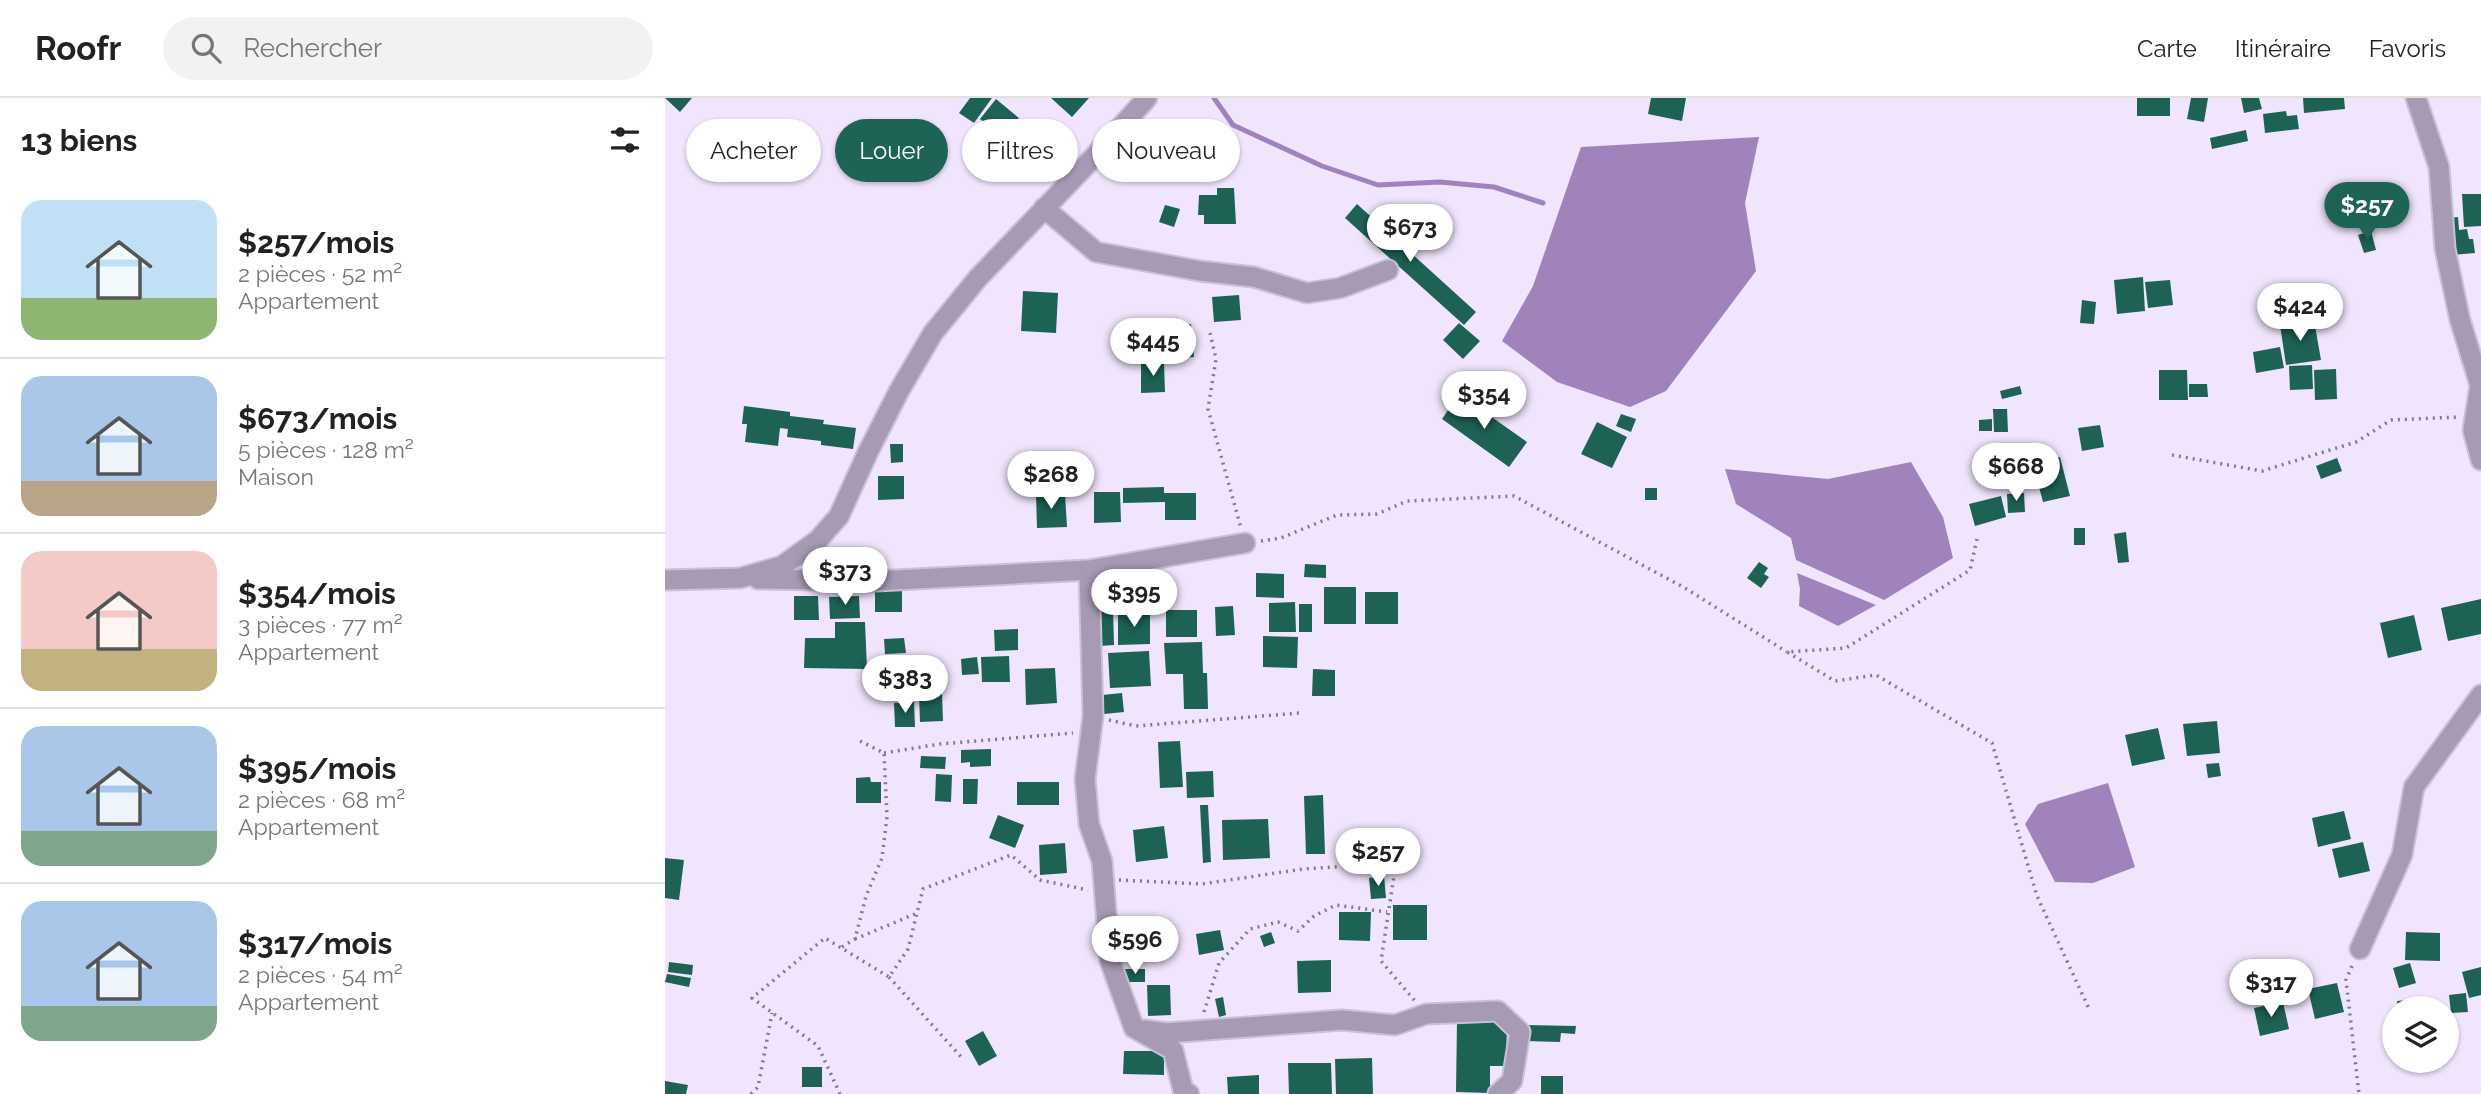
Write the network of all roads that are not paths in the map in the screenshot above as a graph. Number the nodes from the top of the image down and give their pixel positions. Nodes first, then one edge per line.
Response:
1 (1147, 98) edge
2 (2416, 98) edge
3 (1044, 208) junction
4 (1388, 270) dead end
5 (2481, 460) edge
6 (1245, 543) road end
7 (1089, 570) junction
8 (740, 578) junction
9 (665, 580) edge
10 (2481, 695) edge
11 (2360, 949) road end
12 (1134, 1028) junction
13 (1189, 1094) edge
14 (1498, 1094) edge

1 - 3 street
2 - 5 street
3 - 4 street
3 - 8 street
6 - 7 street
7 - 8 street
7 - 12 street
8 - 9 street
10 - 11 street
12 - 13 street
12 - 14 street

